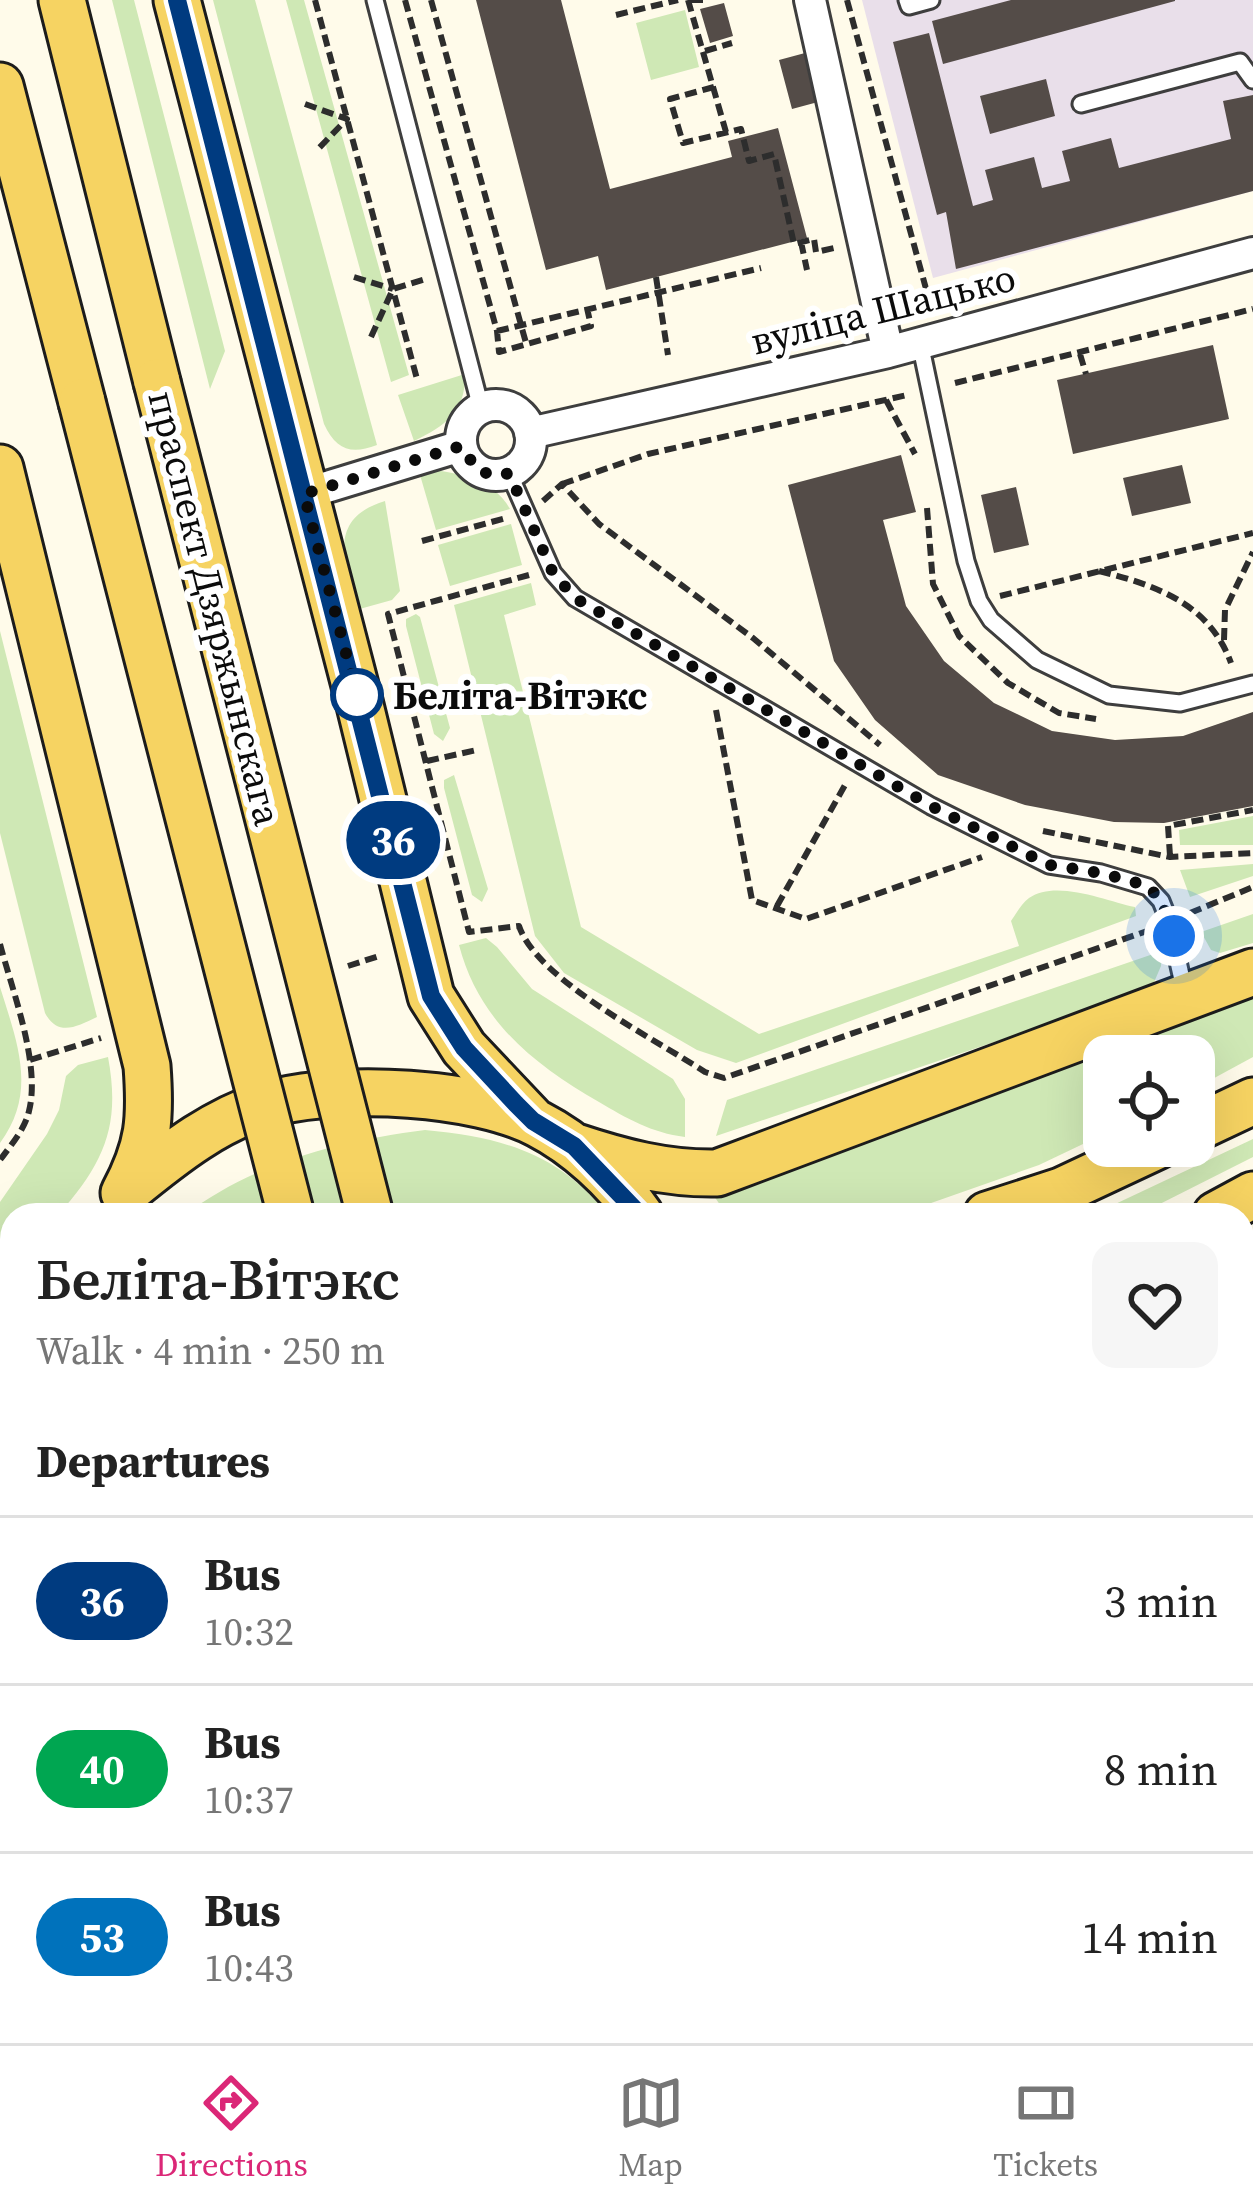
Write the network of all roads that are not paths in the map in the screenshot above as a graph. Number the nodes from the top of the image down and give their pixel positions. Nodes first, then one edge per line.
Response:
1 (62, 0) edge
2 (177, 0) edge
3 (375, 0) edge
4 (810, 0) edge
5 (907, 0) edge
6 (931, 0) edge
7 (1253, 80) edge
8 (0, 86) edge
9 (1081, 104) dead end
10 (1253, 253) edge
11 (920, 344) junction
12 (888, 352) junction
13 (482, 408) junction
14 (530, 433) junction
15 (461, 446) junction
16 (0, 467) edge
17 (509, 473) junction
18 (304, 494) junction
19 (1246, 686) edge
20 (1253, 972) edge
21 (1187, 1000) junction
22 (1253, 1101) edge
23 (1215, 1119) edge
24 (533, 1121) junction
25 (574, 1146) junction
26 (1112, 1167) edge
27 (115, 1203) edge
28 (115, 1203) edge
29 (288, 1203) edge
30 (367, 1203) edge
31 (630, 1203) edge
32 (1024, 1203) edge

1 - 30 main road, праспект Дзяржынскага, bridge
2 - 18 main road
3 - 13 lane
4 - 12 street
5 - 6 lane
7 - 9 lane
8 - 29 main road, праспект Дзяржынскага, bridge
10 - 11 street, вуліца Шацько
11 - 12 street, вуліца Шацько
11 - 19 lane
12 - 14 street, вуліца Шацько
13 - 14 street
13 - 15 street
14 - 17 street
15 - 17 street
15 - 18 street
16 - 27 main road
17 - 21 lane
18 - 24 main road
20 - 21 main road
21 - 25 main road
22 - 23 main road
24 - 25 main road
24 - 28 main road
25 - 31 main road
26 - 32 main road

